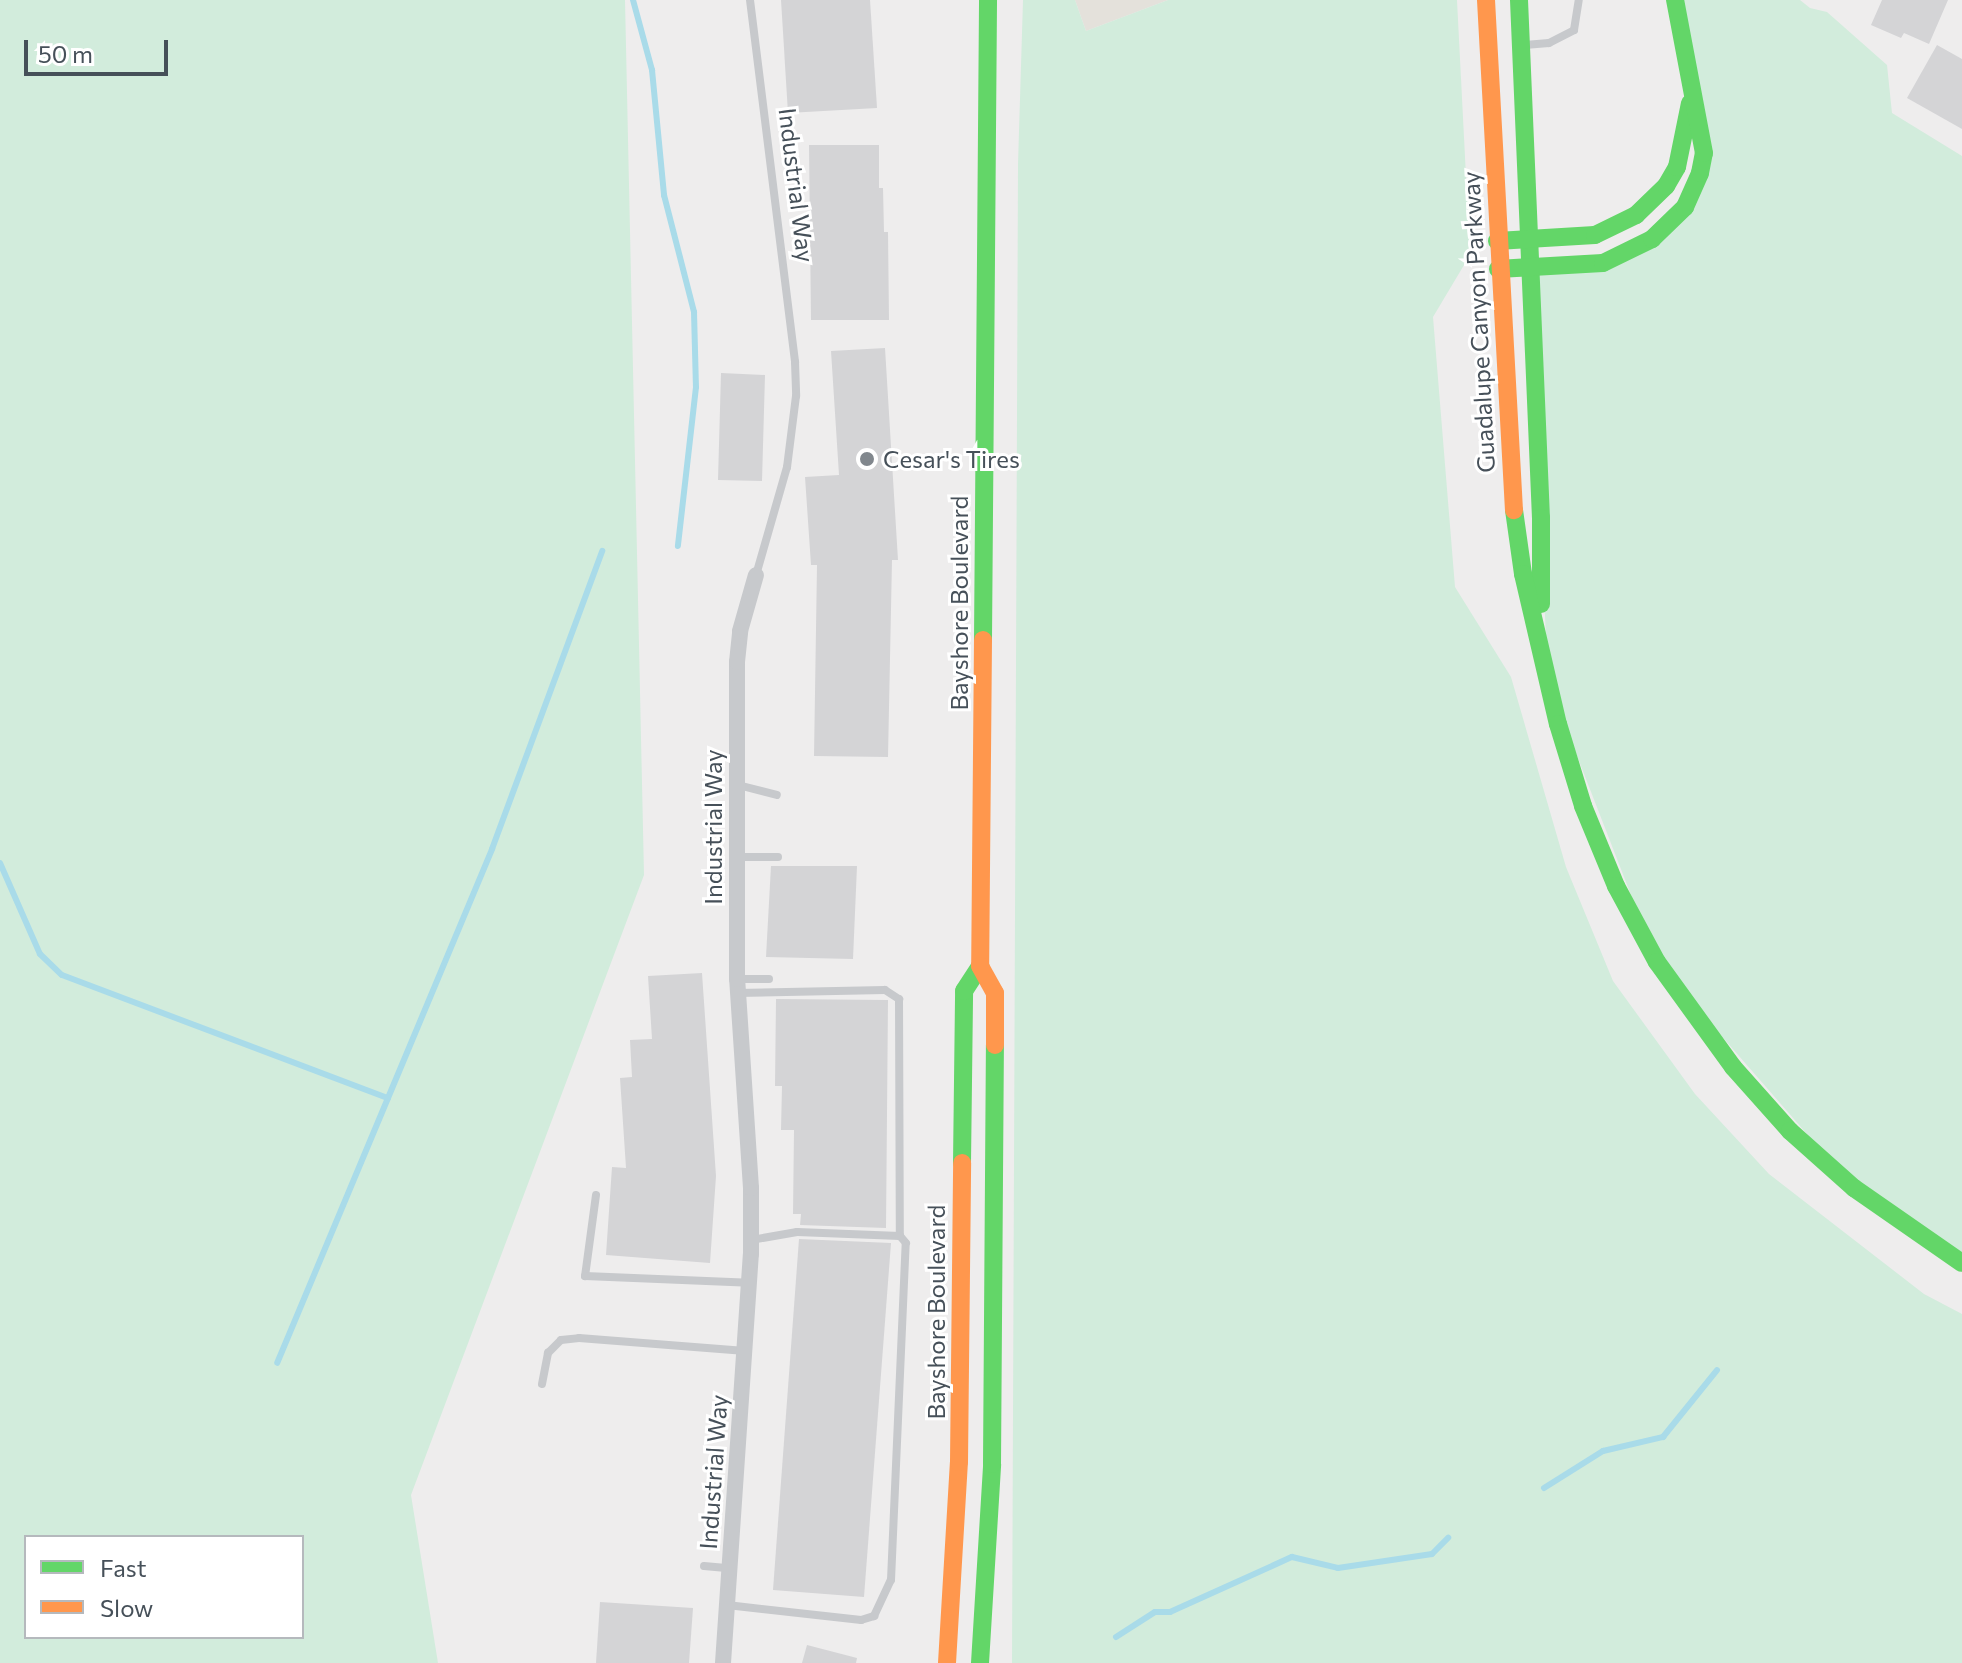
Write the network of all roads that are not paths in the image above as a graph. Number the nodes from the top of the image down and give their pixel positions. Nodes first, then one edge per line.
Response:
1 (750, 0) edge
2 (988, 0) edge
3 (1486, 0) edge
4 (1519, 0) edge
5 (1579, 0) edge
6 (1675, 0) edge
7 (1520, 45) junction
8 (1689, 78) junction
9 (1528, 239) junction
10 (1497, 241) junction
11 (1529, 268) junction
12 (1498, 269) junction
13 (756, 575) joint
14 (1541, 639) junction
15 (737, 784) junction
16 (777, 795) dead end
17 (737, 857) junction
18 (778, 857) dead end
19 (980, 966) junction
20 (769, 979) dead end
21 (737, 986) junction
22 (596, 1195) dead end
23 (900, 1236) junction
24 (751, 1240) junction
25 (1962, 1263) edge
26 (750, 1283) junction
27 (745, 1351) junction
28 (542, 1384) dead end
29 (704, 1566) dead end
30 (730, 1568) junction
31 (727, 1605) junction
32 (982, 1620) junction
33 (723, 1663) edge
34 (947, 1663) edge
35 (980, 1663) edge
36 (994, 1663) edge

1 - 13 lane, Industrial Way
2 - 19 main road, Bayshore Boulevard
3 - 10 main road, Guadalupe Canyon Parkway
4 - 7 main road, Guadalupe Canyon Parkway
5 - 7 lane
6 - 8 main road
7 - 9 main road, Guadalupe Canyon Parkway
8 - 9 main road
8 - 11 main road
9 - 10 main road
9 - 11 main road, Guadalupe Canyon Parkway
10 - 12 main road, Guadalupe Canyon Parkway
11 - 12 main road
11 - 14 main road, Guadalupe Canyon Parkway
12 - 14 main road, Guadalupe Canyon Parkway
13 - 15 street, Industrial Way
14 - 25 main road, Guadalupe Canyon Parkway
15 - 16 lane
15 - 17 street, Industrial Way
17 - 18 lane
17 - 21 street, Industrial Way
19 - 32 main road, Bayshore Boulevard
19 - 34 main road, Bayshore Boulevard
20 - 21 lane
21 - 23 lane
21 - 24 street, Industrial Way
22 - 26 lane
23 - 24 lane
23 - 31 lane
24 - 26 street, Industrial Way
26 - 27 street, Industrial Way
27 - 28 lane
27 - 30 street, Industrial Way
29 - 30 lane
30 - 31 street, Industrial Way
31 - 33 street, Industrial Way
32 - 35 main road, Bayshore Boulevard
32 - 36 main road

